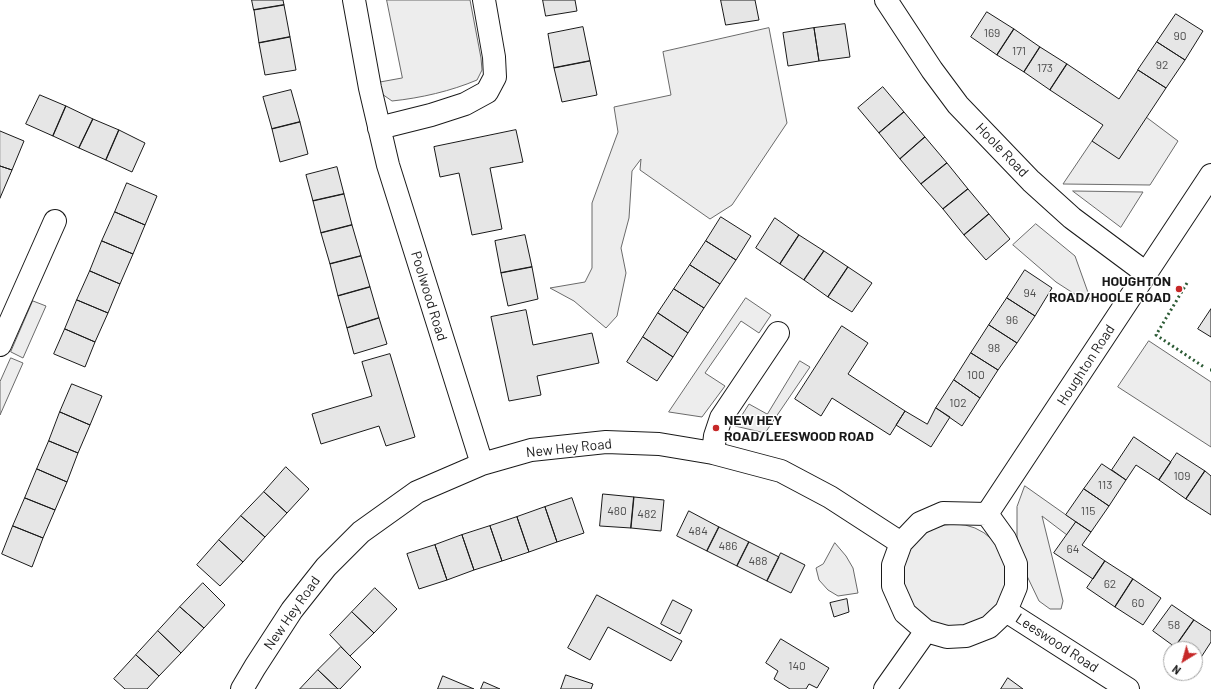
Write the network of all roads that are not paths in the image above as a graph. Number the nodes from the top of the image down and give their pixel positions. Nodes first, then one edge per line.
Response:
1 (354, 0) edge
2 (484, 0) edge
3 (886, 0) edge
4 (379, 128) junction
5 (1211, 175) edge
6 (55, 221) dead end
7 (1146, 273) junction
8 (778, 334) dead end
9 (0, 345) edge
10 (713, 453) junction
11 (482, 464) junction
12 (987, 514) junction
13 (901, 543) junction
14 (1006, 610) junction
15 (926, 631) junction
16 (242, 689) edge
17 (885, 689) edge
18 (1128, 689) edge

1 - 4 street, Poolwood Road
2 - 4 street
3 - 7 street, Hoole Road
4 - 11 street, Poolwood Road
5 - 7 street, Houghton Road
6 - 9 street
7 - 12 street, Houghton Road
8 - 10 street
10 - 11 street, New Hey Road
10 - 13 street, New Hey Road
11 - 16 street, New Hey Road
12 - 13 street
12 - 14 street
13 - 15 street
14 - 15 street
14 - 18 street, Leeswood Road
15 - 17 street

